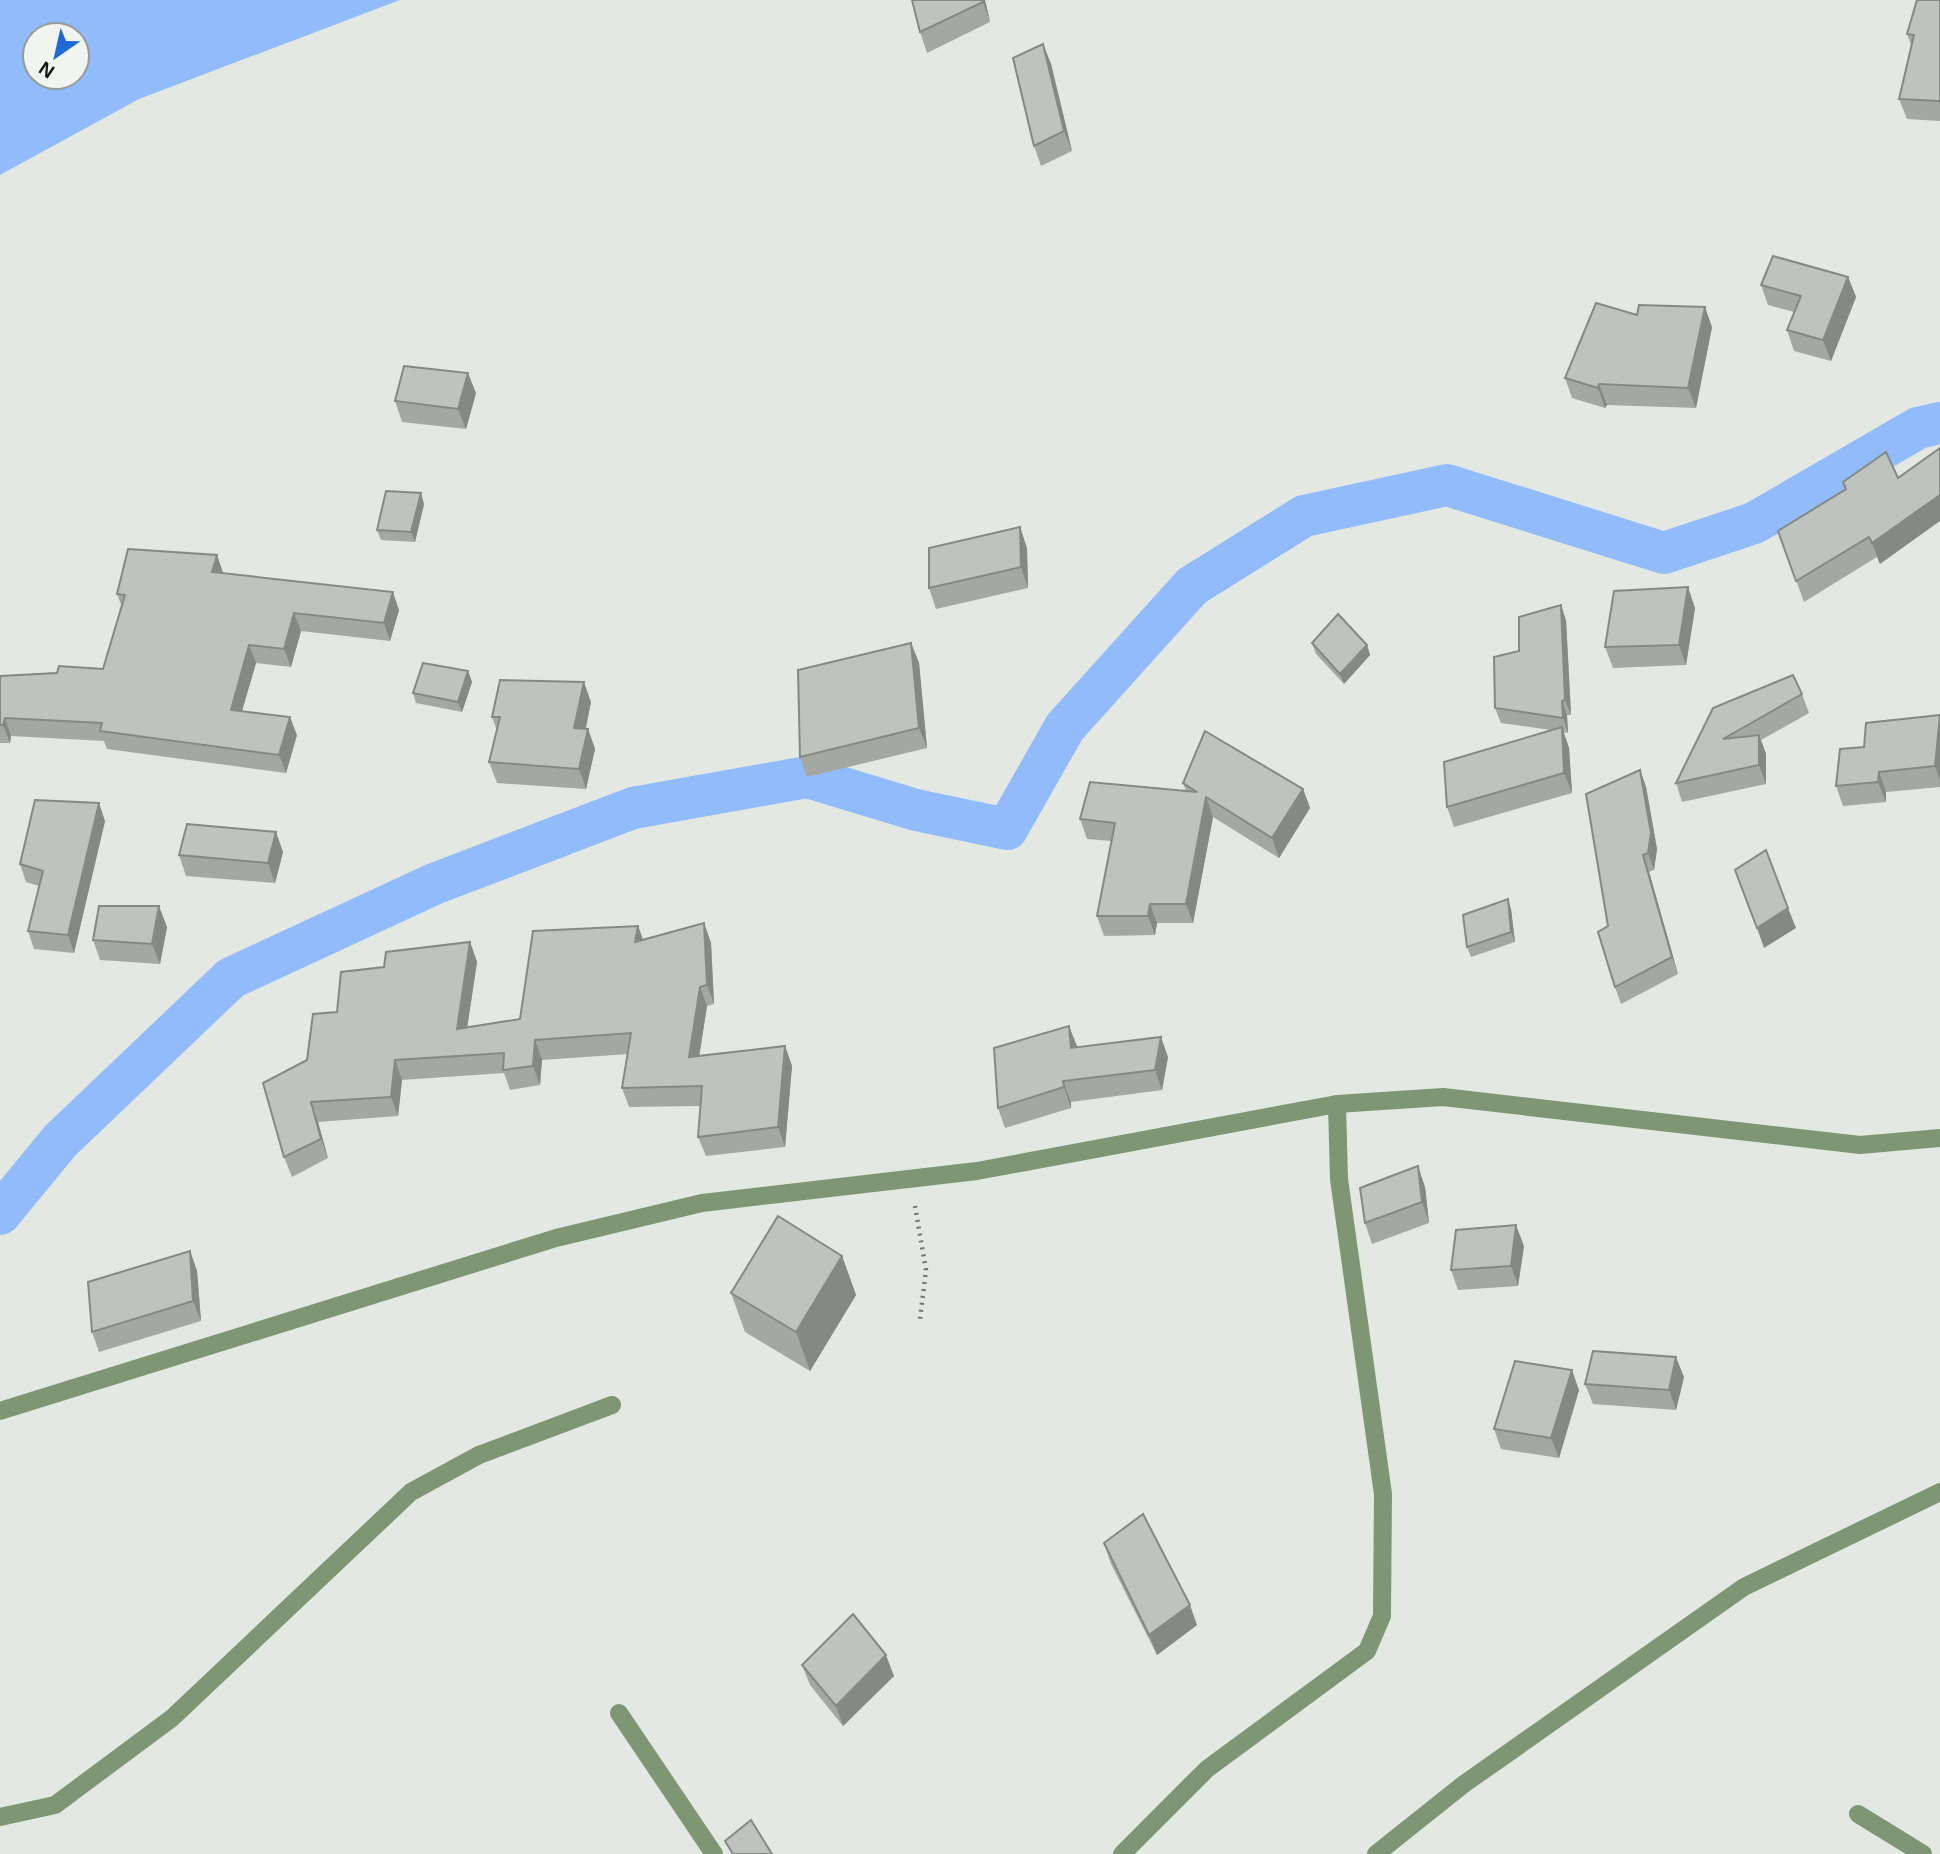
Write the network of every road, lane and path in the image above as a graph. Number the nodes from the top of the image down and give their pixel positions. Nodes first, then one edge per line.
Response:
1 (1337, 1104) junction
2 (1940, 1138) edge
3 (911, 1179) junction
4 (920, 1319) dead end
5 (612, 1405) dead end
6 (0, 1411) edge
7 (1940, 1492) edge
8 (619, 1713) dead end
9 (1858, 1814) dead end
10 (0, 1817) edge
11 (1123, 1853) edge
12 (715, 1854) edge
13 (1376, 1854) edge
14 (1923, 1854) edge

1 - 2 street
1 - 3 street
1 - 11 street
3 - 4 path
3 - 6 street
5 - 10 street
7 - 13 street
8 - 12 street
9 - 14 street

